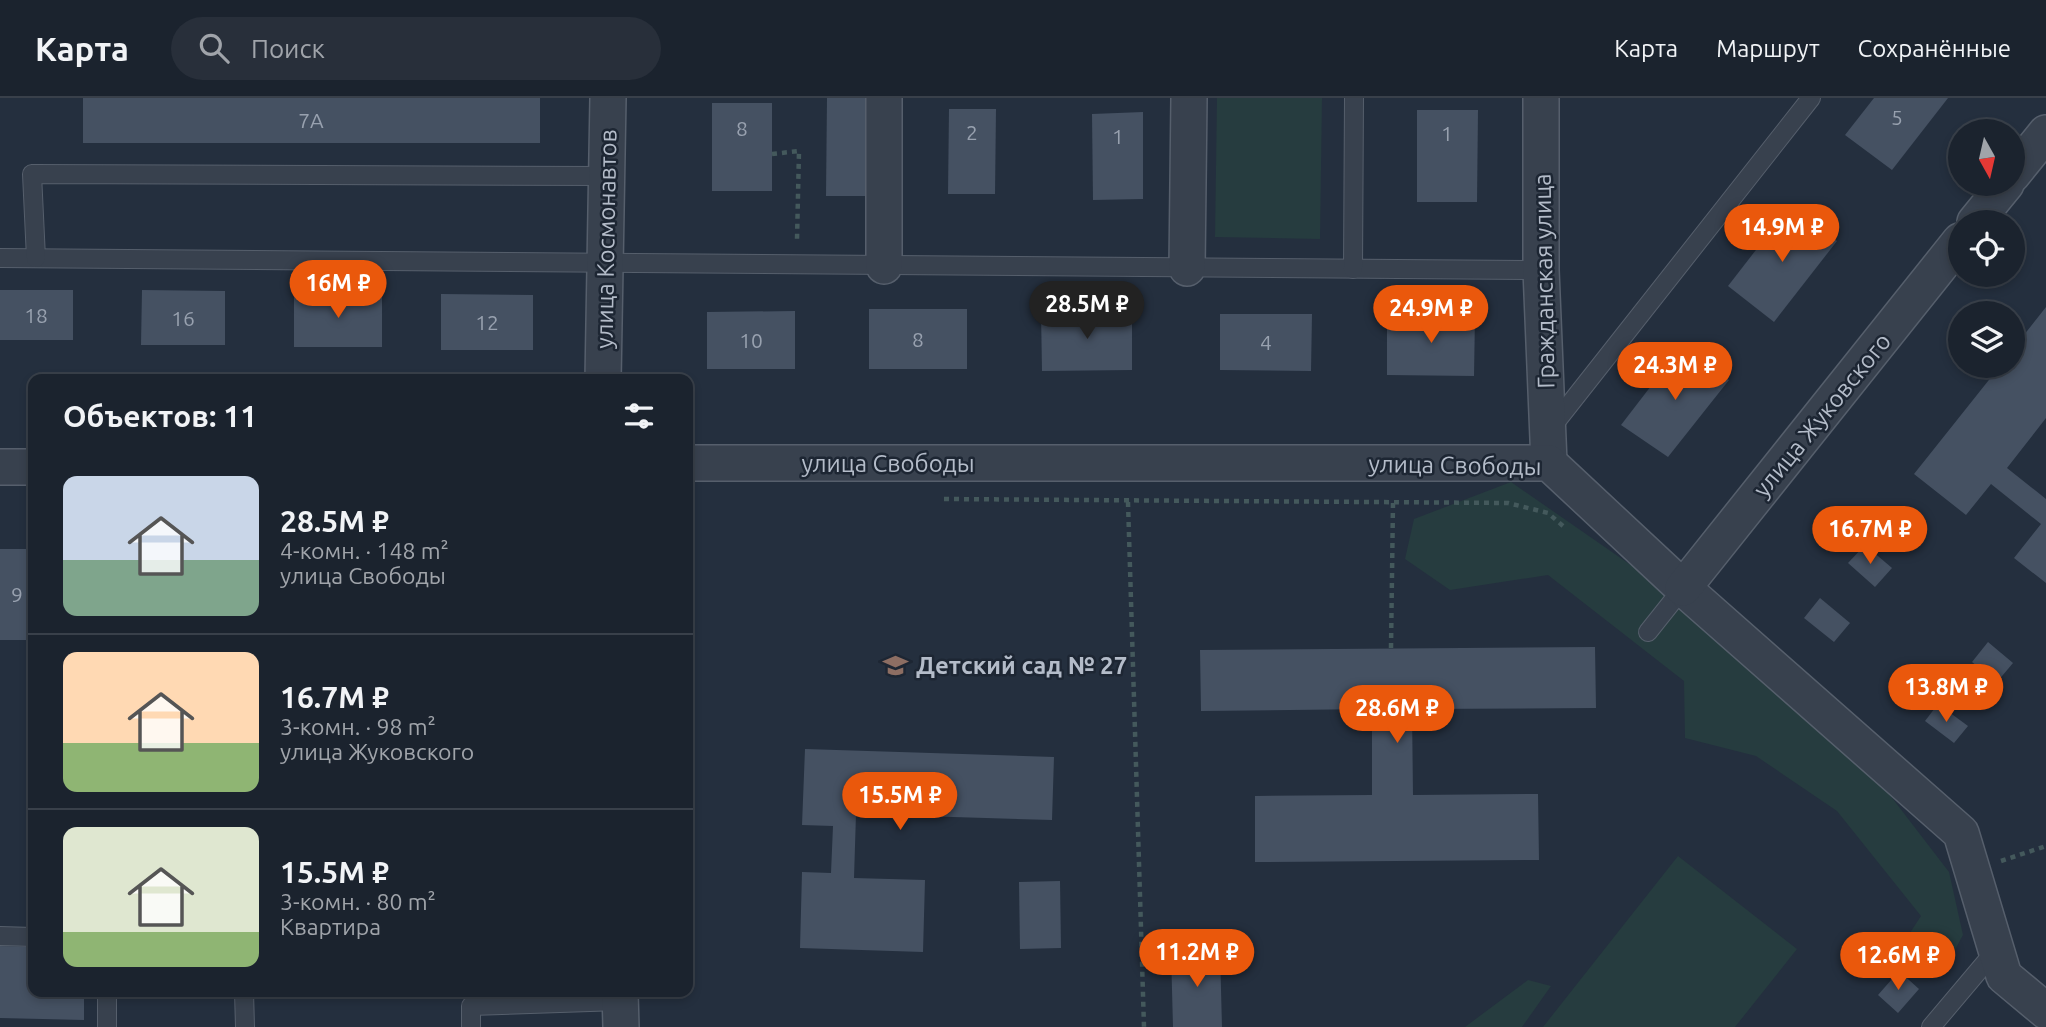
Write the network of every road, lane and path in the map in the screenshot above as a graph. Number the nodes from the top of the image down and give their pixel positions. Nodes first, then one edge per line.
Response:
1 (608, 98) edge
2 (884, 98) edge
3 (1189, 98) edge
4 (1354, 98) edge
5 (1541, 98) edge
6 (1811, 98) edge
7 (2046, 133) edge
8 (772, 153) dead end
9 (2025, 159) edge
10 (607, 176) junction
11 (1996, 196) edge
12 (1985, 210) edge
13 (1948, 256) edge
14 (0, 258) edge
15 (36, 258) junction
16 (605, 264) junction
17 (796, 266) junction
18 (884, 266) junction
19 (1187, 268) junction
20 (1353, 269) junction
21 (1541, 270) junction
22 (603, 374) edge
23 (1548, 448) junction
24 (693, 463) edge
25 (0, 467) edge
26 (28, 467) edge
27 (935, 499) dead end
28 (1128, 502) junction
29 (1393, 503) junction
30 (1568, 529) dead end
31 (1684, 588) junction
32 (1648, 632) dead end
33 (1391, 648) dead end
34 (2046, 846) edge
35 (1972, 870) junction
36 (0, 936) edge
37 (28, 937) edge
38 (1996, 950) junction
39 (107, 997) edge
40 (244, 997) edge
41 (472, 999) edge
42 (620, 1007) edge
43 (2046, 1011) edge
44 (107, 1027) edge
45 (245, 1027) edge
46 (471, 1027) edge
47 (1144, 1027) edge
48 (1931, 1027) edge

1 - 10 street, улица Космонавтов
2 - 18 street
3 - 19 street
4 - 20 lane
5 - 21 street, Гражданская улица
6 - 23 lane
7 - 9 street
8 - 17 path
10 - 15 lane
10 - 16 street, улица Космонавтов
11 - 12 street
13 - 31 street, улица Жуковского
14 - 15 lane
15 - 16 lane
16 - 17 lane
16 - 22 street, улица Космонавтов
17 - 18 lane
18 - 19 lane
19 - 20 lane
20 - 21 lane
21 - 23 street, Гражданская улица
23 - 24 street, улица Свободы
23 - 31 street, улица Свободы
25 - 26 street
27 - 28 path
28 - 29 path
28 - 47 path
29 - 30 path
29 - 33 path
31 - 32 lane
31 - 35 street, улица Свободы
34 - 35 path
35 - 38 street, улица Свободы
36 - 37 lane
38 - 43 street, улица Свободы
38 - 48 lane
39 - 44 lane
40 - 45 lane
41 - 42 lane
41 - 46 lane

